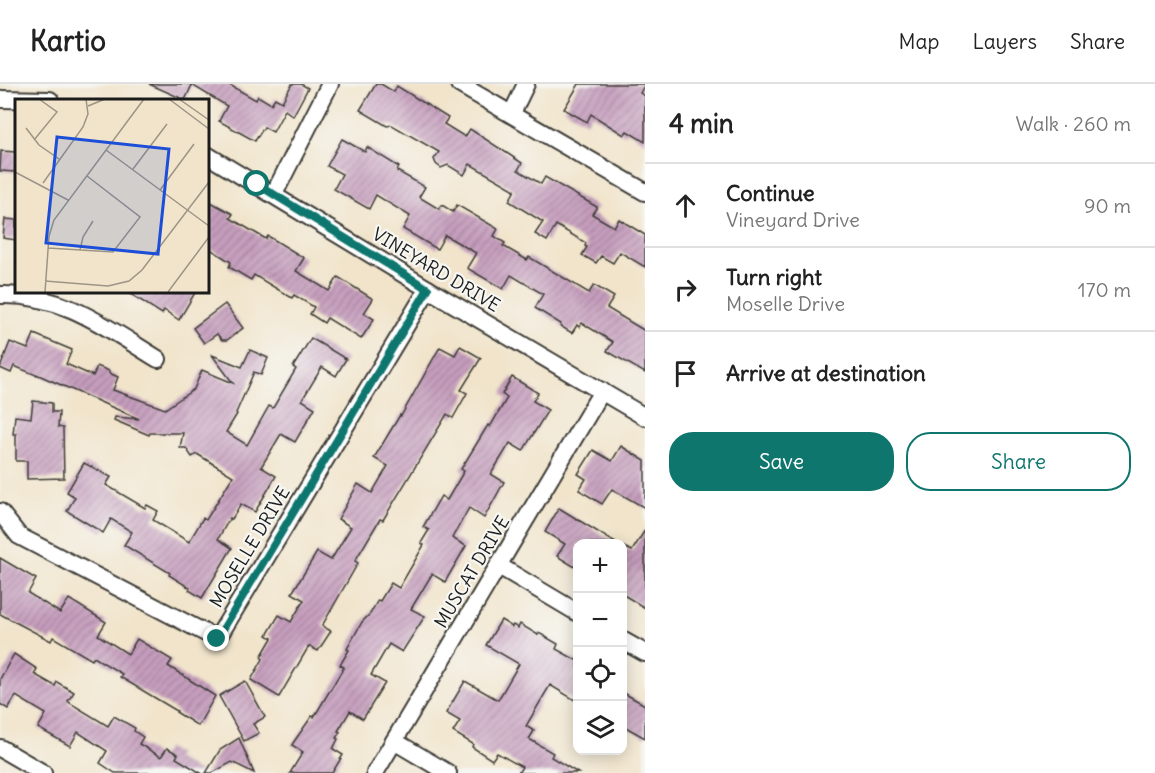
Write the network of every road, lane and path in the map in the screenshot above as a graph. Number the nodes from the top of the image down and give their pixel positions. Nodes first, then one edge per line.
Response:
1 (330, 84) edge
2 (459, 84) edge
3 (526, 84) edge
4 (0, 99) edge
5 (15, 99) edge
6 (512, 113) junction
7 (208, 156) edge
8 (645, 192) edge
9 (274, 194) junction
10 (428, 289) junction
11 (0, 295) edge
12 (158, 359) dead end
13 (602, 391) junction
14 (645, 417) edge
15 (0, 512) edge
16 (499, 566) junction
17 (573, 610) edge
18 (627, 643) edge
19 (645, 653) edge
20 (394, 741) junction
21 (0, 748) edge
22 (43, 773) edge
23 (375, 773) edge
24 (448, 773) edge

1 - 9 street
2 - 6 street
3 - 6 street
4 - 5 street
6 - 8 street
7 - 9 street, VINEYARD DRIVE
9 - 10 street, VINEYARD DRIVE
10 - 13 street, VINEYARD DRIVE
10 - 15 street, MOSELLE DRIVE
11 - 12 street
13 - 14 street, VINEYARD DRIVE
13 - 16 street, MUSCAT DRIVE
16 - 17 street
16 - 20 street, MUSCAT DRIVE
18 - 19 street
20 - 23 street, MUSCAT DRIVE
20 - 24 street
21 - 22 street

